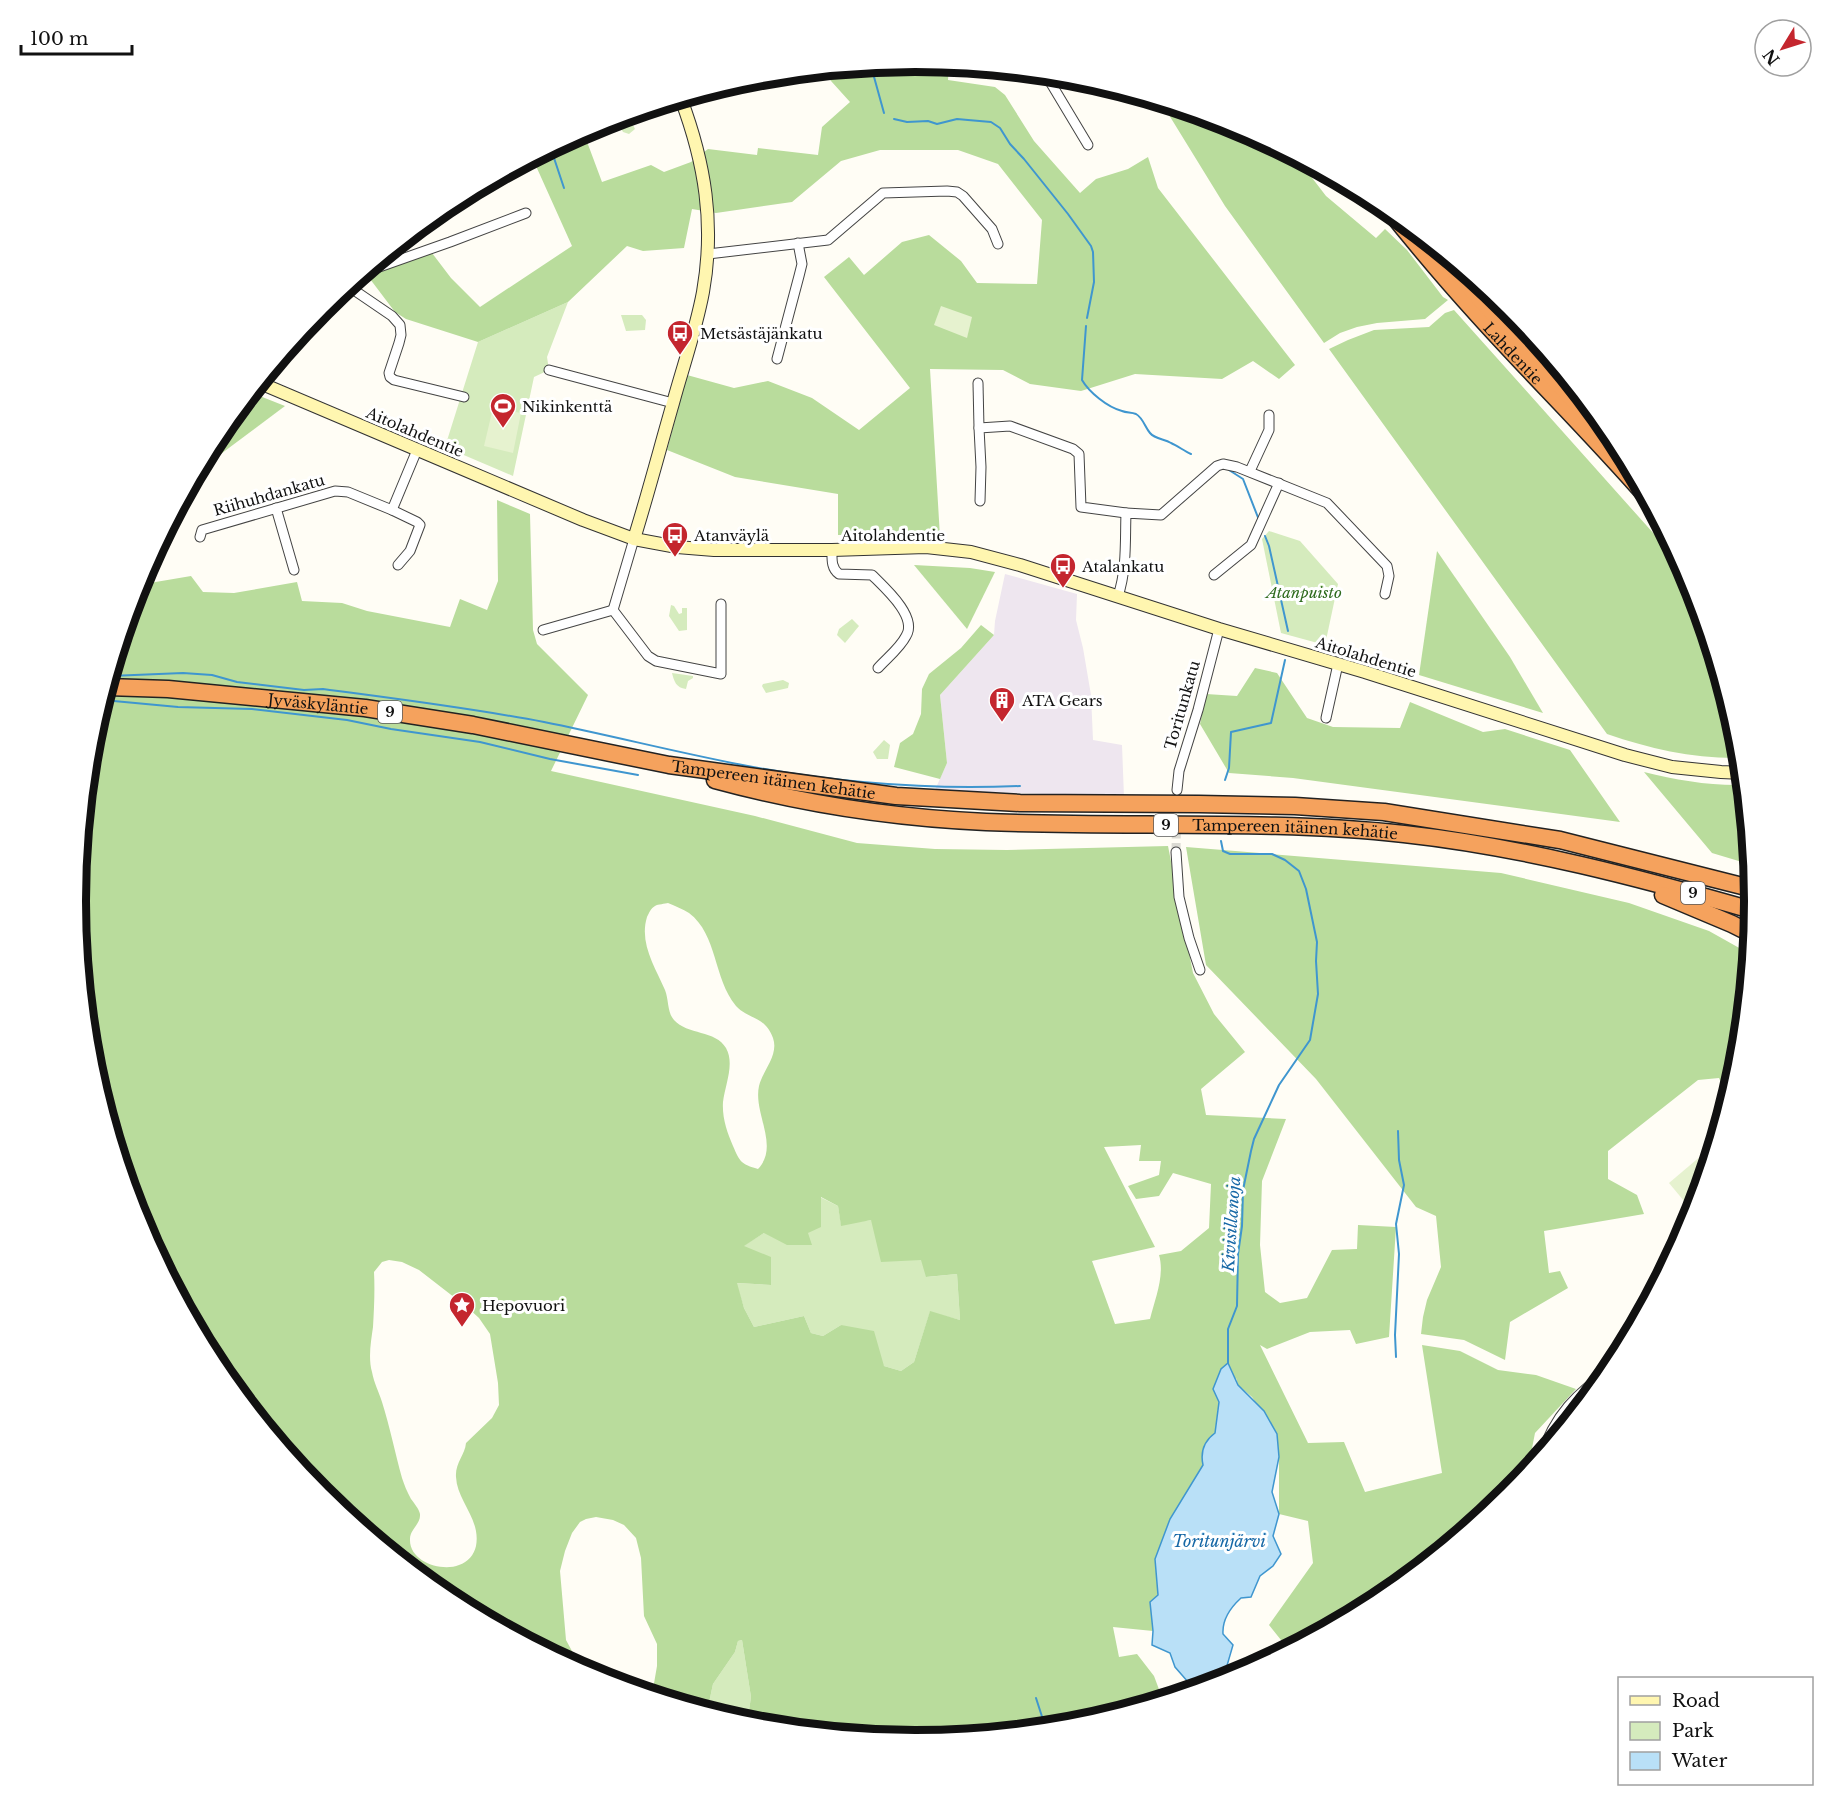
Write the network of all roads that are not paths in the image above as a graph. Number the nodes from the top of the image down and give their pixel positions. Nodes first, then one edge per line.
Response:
1 (1051, 84) edge
2 (683, 105) edge
3 (1088, 145) dead end
4 (526, 213) dead end
5 (1411, 236) edge
6 (798, 243) junction
7 (998, 244) dead end
8 (708, 254) junction
9 (384, 265) edge
10 (1461, 277) edge
11 (355, 291) edge
12 (777, 359) dead end
13 (549, 370) dead end
14 (978, 383) dead end
15 (266, 386) edge
16 (464, 397) dead end
17 (673, 403) junction
18 (1583, 410) edge
19 (1269, 415) dead end
20 (979, 428) junction
21 (417, 450) junction
22 (1250, 471) junction
23 (1624, 471) edge
24 (1279, 483) junction
25 (980, 501) dead end
26 (276, 508) junction
27 (392, 510) junction
28 (1126, 513) junction
29 (200, 537) dead end
30 (634, 539) junction
31 (832, 550) junction
32 (398, 565) dead end
33 (294, 570) dead end
34 (1214, 575) dead end
35 (1385, 594) dead end
36 (1119, 596) junction
37 (721, 604) dead end
38 (613, 610) junction
39 (543, 630) dead end
40 (1219, 630) junction
41 (1338, 664) junction
42 (878, 668) dead end
43 (114, 687) edge
44 (1326, 718) dead end
45 (669, 765) junction
46 (1734, 772) edge
47 (1177, 790) tunnel mouth
48 (1176, 852) tunnel mouth
49 (1632, 877) junction
50 (1744, 887) edge
51 (1745, 908) edge
52 (1744, 930) edge
53 (1200, 970) dead end
54 (1586, 1390) edge
55 (1548, 1437) edge

1 - 3 street
2 - 8 main road
4 - 9 street
5 - 23 highway, Lahdentie
6 - 7 street
6 - 8 street
6 - 12 street
8 - 17 main road
10 - 18 highway, Lahdentie
11 - 16 street
13 - 17 street
14 - 20 street
15 - 21 main road, Aitolahdentie
17 - 30 main road
19 - 22 street
20 - 25 street
20 - 28 street
21 - 27 street
21 - 30 main road, Aitolahdentie
22 - 24 street
22 - 28 street
24 - 34 street
24 - 35 street
26 - 27 street, Riihuhdankatu
26 - 29 street, Riihuhdankatu
26 - 33 street
27 - 32 street, Riihuhdankatu
28 - 36 street
30 - 31 main road, Aitolahdentie
30 - 38 street
31 - 36 main road, Aitolahdentie
31 - 42 street
36 - 40 main road, Aitolahdentie
37 - 38 street
38 - 39 street
40 - 41 main road, Aitolahdentie
40 - 47 street, Toritunkatu
41 - 44 street
41 - 46 main road, Aitolahdentie
43 - 45 highway, Jyväskyläntie / 9
45 - 49 highway, Tampereen itäinen kehätie / 9
45 - 50 highway, Tampereen itäinen kehätie / 9
48 - 53 street
49 - 51 highway, Tampereen itäinen kehätie / 9
49 - 52 highway
54 - 55 street

